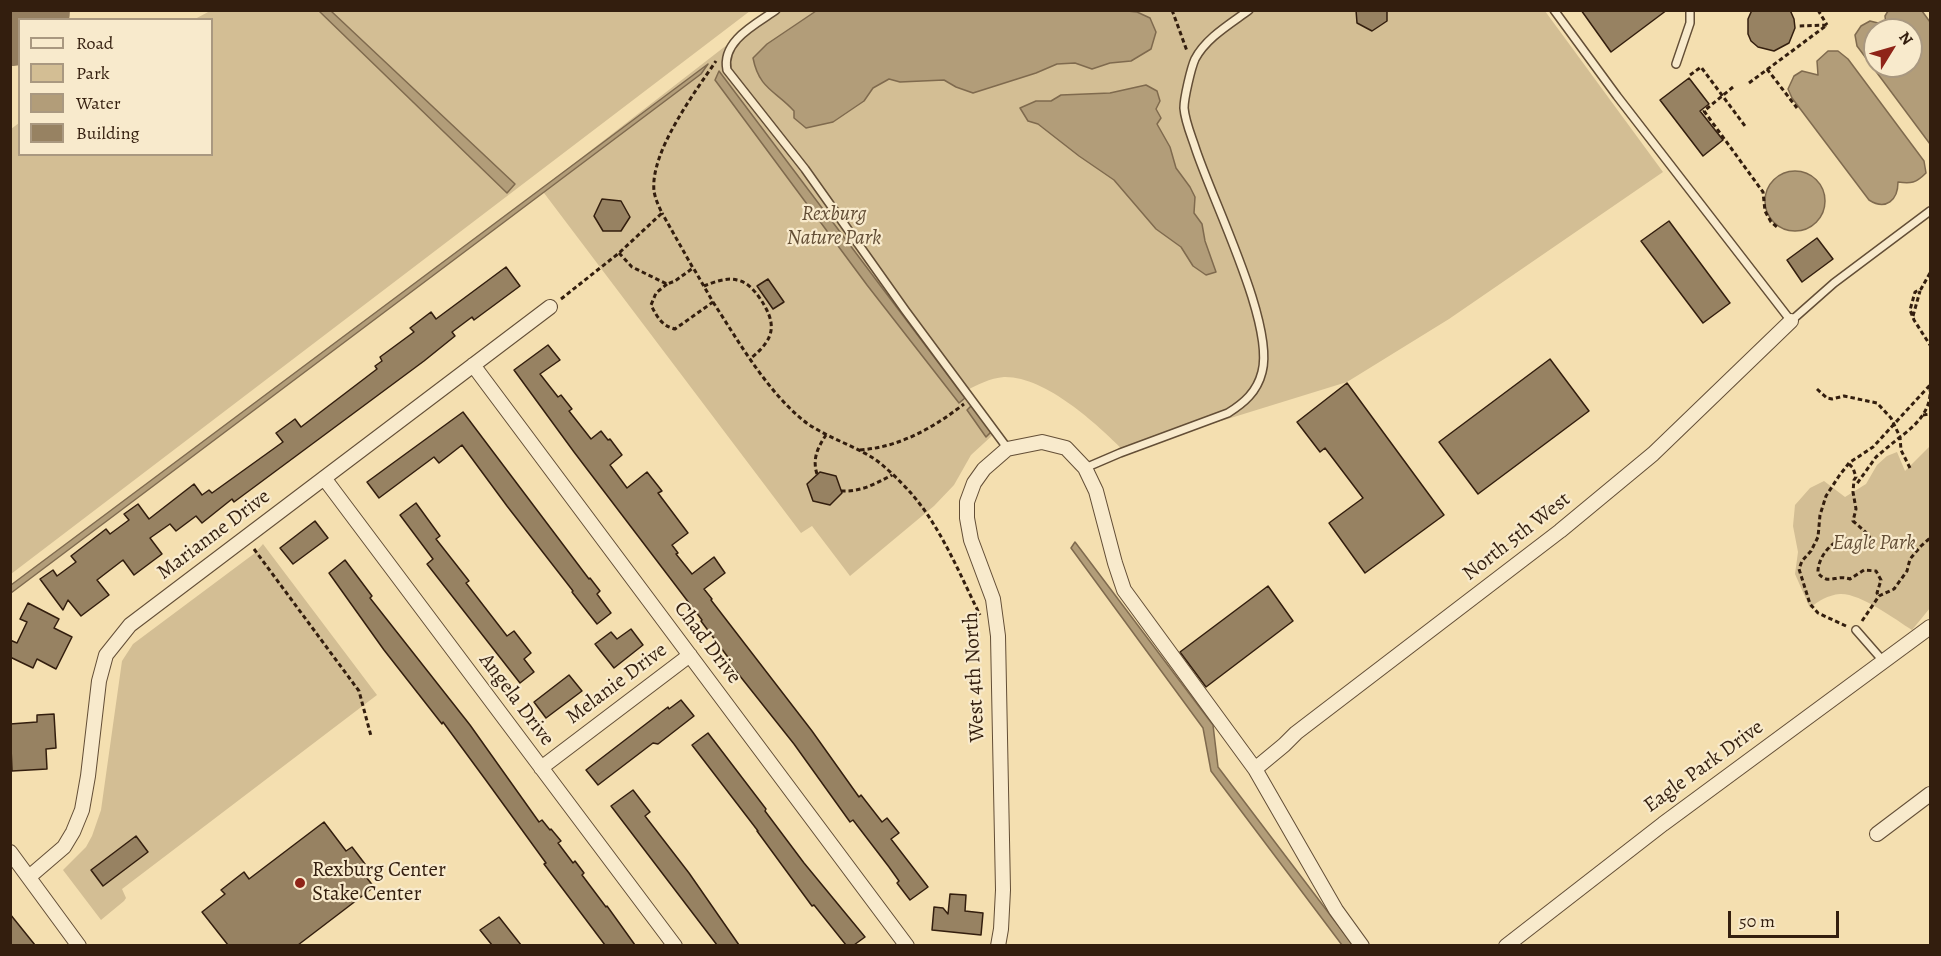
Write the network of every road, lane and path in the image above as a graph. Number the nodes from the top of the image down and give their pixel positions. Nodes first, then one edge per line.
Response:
1 (776, 10) edge
2 (1172, 10) edge
3 (1249, 10) edge
4 (1554, 10) edge
5 (1690, 10) edge
6 (1818, 10) edge
7 (1827, 25) junction
8 (1797, 26) dead end
9 (732, 44) junction
10 (1194, 64) junction
11 (1676, 64) dead end
12 (1767, 69) junction
13 (1690, 75) dead end
14 (1749, 83) dead end
15 (1733, 87) dead end
16 (1722, 96) junction
17 (1797, 108) dead end
18 (1745, 126) dead end
19 (1930, 210) edge
20 (662, 213) junction
21 (1777, 227) dead end
22 (619, 253) junction
23 (693, 268) junction
24 (1930, 273) edge
25 (667, 284) junction
26 (704, 286) junction
27 (713, 302) junction
28 (550, 307) joint
29 (1791, 321) junction
30 (1930, 345) edge
31 (751, 358) junction
32 (473, 365) junction
33 (1930, 386) edge
34 (1817, 389) dead end
35 (1930, 392) edge
36 (971, 399) junction
37 (1929, 407) edge
38 (1930, 414) edge
39 (1923, 416) junction
40 (1895, 424) junction
41 (826, 435) junction
42 (1900, 437) junction
43 (1008, 449) junction
44 (858, 450) junction
45 (1849, 464) junction
46 (1085, 468) junction
47 (1910, 468) dead end
48 (818, 474) dead end
49 (892, 475) junction
50 (324, 478) junction
51 (1855, 487) junction
52 (841, 491) dead end
53 (1930, 538) edge
54 (254, 549) dead end
55 (1879, 596) junction
56 (981, 616) dead end
57 (1930, 627) edge
58 (1856, 630) junction
59 (690, 655) junction
60 (1884, 662) junction
61 (371, 736) dead end
62 (541, 768) junction
63 (1256, 769) junction
64 (1930, 794) edge
65 (1878, 834) dead end
66 (10, 852) edge
67 (29, 877) junction
68 (79, 945) edge
69 (675, 945) edge
70 (907, 945) edge
71 (998, 945) edge
72 (1362, 945) edge
73 (1506, 945) edge

1 - 9 lane
2 - 10 path
3 - 10 lane
4 - 29 lane
5 - 11 lane
6 - 7 path
7 - 8 path
7 - 12 path
9 - 20 path
9 - 36 lane
10 - 46 lane
12 - 14 path
12 - 17 path
13 - 16 path
15 - 16 path
16 - 18 path
16 - 21 path
19 - 29 lane
20 - 22 path
20 - 23 path
22 - 25 path
22 - 28 path
23 - 25 path
23 - 26 path
24 - 30 path
25 - 27 path
26 - 27 path
26 - 31 path
27 - 31 path
28 - 32 street, Marianne Drive
29 - 63 street, North 5th West
31 - 41 path
32 - 50 street, Marianne Drive
32 - 59 street, Chad Drive
33 - 35 path
33 - 40 path
34 - 40 path
35 - 37 path
36 - 43 lane
36 - 44 path
37 - 39 path
38 - 39 path
39 - 42 path
40 - 42 path
40 - 45 path
41 - 44 path
41 - 48 path
42 - 47 path
42 - 51 path
43 - 46 street, West 4th North
43 - 71 street, West 4th North
44 - 49 path
45 - 51 path
45 - 58 path
46 - 63 street, West 4th North
49 - 52 path
49 - 56 path
50 - 62 street, Angela Drive
50 - 67 street, Marianne Drive
51 - 55 path
53 - 55 path
54 - 61 path
55 - 58 path
57 - 60 street, Eagle Park Drive
58 - 60 lane
59 - 62 street, Melanie Drive
59 - 70 street, Chad Drive
60 - 73 street, Eagle Park Drive
62 - 69 street, Angela Drive
63 - 72 street, West 4th North
64 - 65 street
66 - 67 street
67 - 68 street

